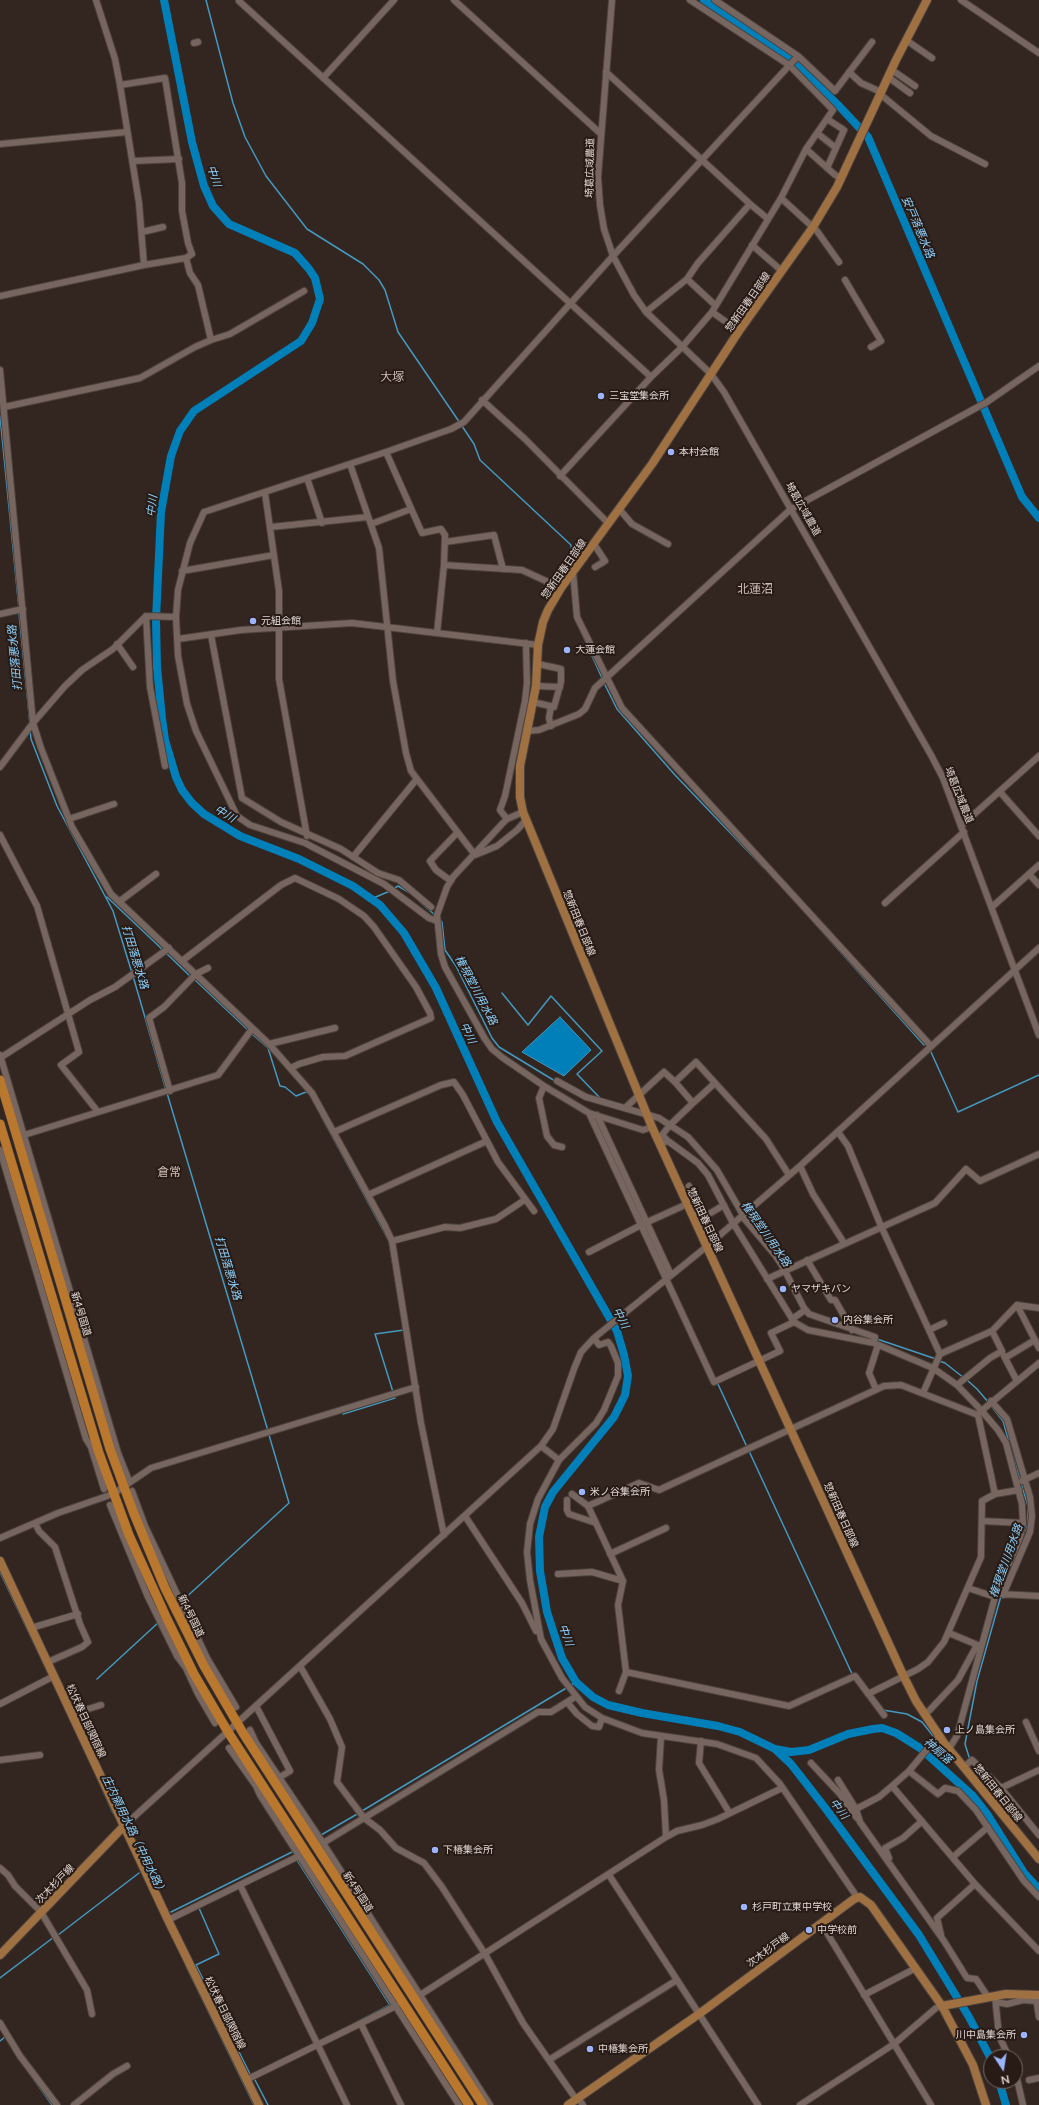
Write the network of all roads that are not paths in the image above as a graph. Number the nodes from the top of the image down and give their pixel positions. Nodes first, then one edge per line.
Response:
1 (96, 0) edge
2 (394, 0) edge
3 (454, 0) edge
4 (612, 0) edge
5 (690, 0) edge
6 (715, 0) edge
7 (927, 0) edge
8 (961, 0) edge
9 (239, 1) dead end
10 (906, 40) junction
11 (872, 42) dead end
12 (1039, 53) edge
13 (798, 56) junction
14 (932, 58) dead end
15 (789, 65) junction
16 (606, 72) junction
17 (849, 72) junction
18 (890, 73) junction
19 (323, 78) junction
20 (120, 85) junction
21 (915, 86) dead end
22 (881, 93) junction
23 (910, 93) dead end
24 (827, 119) junction
25 (128, 132) junction
26 (817, 133) junction
27 (601, 134) junction
28 (0, 144) edge
29 (836, 148) junction
30 (806, 149) junction
31 (179, 159) junction
32 (702, 159) junction
33 (133, 160) junction
34 (985, 164) dead end
35 (827, 168) junction
36 (841, 178) junction
37 (780, 198) junction
38 (750, 204) junction
39 (768, 219) junction
40 (163, 227) dead end
41 (813, 227) junction
42 (142, 232) junction
43 (752, 245) junction
44 (613, 256) junction
45 (186, 258) junction
46 (839, 262) dead end
47 (144, 265) junction
48 (782, 271) junction
49 (687, 279) junction
50 (845, 280) dead end
51 (304, 291) dead end
52 (0, 296) edge
53 (570, 304) junction
54 (715, 305) junction
55 (646, 312) junction
56 (712, 312) junction
57 (739, 331) junction
58 (211, 340) junction
59 (682, 347) junction
60 (871, 347) dead end
61 (1039, 366) edge
62 (0, 370) edge
63 (711, 374) junction
64 (651, 377) junction
65 (482, 400) junction
66 (4, 407) junction
67 (386, 452) junction
68 (350, 464) junction
69 (560, 476) junction
70 (306, 478) junction
71 (265, 493) junction
72 (411, 509) junction
73 (791, 509) junction
74 (620, 510) junction
75 (368, 516) junction
76 (322, 523) junction
77 (371, 524) junction
78 (609, 524) junction
79 (271, 527) junction
80 (445, 542) junction
81 (594, 544) junction
82 (668, 544) dead end
83 (274, 555) junction
84 (444, 566) junction
85 (595, 567) dead end
86 (503, 569) junction
87 (182, 571) junction
88 (572, 573) junction
89 (561, 588) junction
90 (22, 609) junction
91 (0, 614) edge
92 (146, 616) junction
93 (176, 617) junction
94 (280, 627) junction
95 (387, 627) junction
96 (437, 633) junction
97 (212, 635) junction
98 (178, 639) junction
99 (526, 643) junction
100 (117, 644) junction
101 (538, 645) junction
102 (538, 664) junction
103 (133, 667) dead end
104 (607, 678) junction
105 (536, 686) junction
106 (560, 688) junction
107 (532, 702) junction
108 (551, 706) junction
109 (33, 723) junction
110 (551, 726) junction
111 (527, 731) junction
112 (1039, 756) edge
113 (165, 766) dead end
114 (0, 767) edge
115 (416, 780) junction
116 (1000, 792) junction
117 (114, 804) dead end
118 (524, 816) junction
119 (69, 819) junction
120 (507, 819) junction
121 (962, 829) junction
122 (457, 833) junction
123 (308, 834) junction
124 (0, 835) edge
125 (1039, 836) edge
126 (305, 843) junction
127 (474, 855) junction
128 (353, 856) junction
129 (1039, 865) edge
130 (156, 874) dead end
131 (1029, 874) junction
132 (451, 881) junction
133 (1039, 885) edge
134 (120, 901) junction
135 (885, 904) dead end
136 (431, 907) dead end
137 (992, 907) junction
138 (437, 920) junction
139 (169, 948) junction
140 (1039, 948) edge
141 (182, 962) junction
142 (208, 968) dead end
143 (1015, 970) junction
144 (196, 974) junction
145 (68, 1014) junction
146 (335, 1028) dead end
147 (252, 1029) junction
148 (1039, 1035) edge
149 (269, 1044) junction
150 (931, 1046) junction
151 (0, 1057) edge
152 (291, 1068) junction
153 (0, 1080) edge
154 (557, 1081) dead end
155 (675, 1082) junction
156 (715, 1083) junction
157 (544, 1086) junction
158 (170, 1091) junction
159 (640, 1095) junction
160 (693, 1103) junction
161 (625, 1108) junction
162 (98, 1112) junction
163 (590, 1113) junction
164 (597, 1115) junction
165 (649, 1118) junction
166 (0, 1124) edge
167 (669, 1126) junction
168 (334, 1132) junction
169 (838, 1132) junction
170 (24, 1135) junction
171 (487, 1141) junction
172 (664, 1143) junction
173 (562, 1147) dead end
174 (0, 1150) edge
175 (1039, 1154) edge
176 (800, 1166) junction
177 (789, 1175) junction
178 (689, 1186) dead end
179 (368, 1194) junction
180 (696, 1200) junction
181 (524, 1201) dead end
182 (686, 1204) junction
183 (724, 1205) junction
184 (534, 1211) dead end
185 (741, 1217) junction
186 (733, 1223) junction
187 (644, 1224) junction
188 (881, 1226) junction
189 (392, 1241) junction
190 (844, 1243) junction
191 (706, 1246) junction
192 (589, 1252) dead end
193 (807, 1260) junction
194 (785, 1271) junction
195 (669, 1278) junction
196 (767, 1279) junction
197 (1017, 1305) junction
198 (1039, 1308) edge
199 (805, 1310) junction
200 (793, 1321) junction
201 (944, 1323) dead end
202 (852, 1329) junction
203 (929, 1330) junction
204 (992, 1331) junction
205 (595, 1338) junction
206 (849, 1338) junction
207 (1035, 1340) junction
208 (876, 1344) junction
209 (1039, 1348) edge
210 (1002, 1351) junction
211 (940, 1354) junction
212 (1005, 1358) junction
213 (758, 1361) junction
214 (1039, 1363) edge
215 (933, 1368) junction
216 (1017, 1381) junction
217 (957, 1385) junction
218 (416, 1387) junction
219 (876, 1389) junction
220 (923, 1393) junction
221 (991, 1401) junction
222 (980, 1413) junction
223 (790, 1430) junction
224 (541, 1446) junction
225 (113, 1448) junction
226 (96, 1454) junction
227 (560, 1460) junction
228 (1039, 1473) edge
229 (128, 1478) dead end
230 (1025, 1480) junction
231 (1017, 1483) junction
232 (104, 1488) dead end
233 (128, 1490) junction
234 (1019, 1490) junction
235 (113, 1494) junction
236 (572, 1494) dead end
237 (995, 1494) junction
238 (567, 1500) dead end
239 (110, 1505) dead end
240 (588, 1506) junction
241 (465, 1516) junction
242 (1032, 1516) junction
243 (1024, 1519) junction
244 (982, 1521) junction
245 (35, 1523) junction
246 (596, 1523) junction
247 (666, 1528) dead end
248 (444, 1535) junction
249 (127, 1536) junction
250 (0, 1538) edge
251 (610, 1554) junction
252 (0, 1561) edge
253 (558, 1574) dead end
254 (623, 1582) junction
255 (968, 1588) junction
256 (1004, 1595) junction
257 (996, 1596) junction
258 (1039, 1596) edge
259 (78, 1614) junction
260 (31, 1628) junction
261 (949, 1634) junction
262 (541, 1639) junction
263 (979, 1646) junction
264 (48, 1662) junction
265 (207, 1665) junction
266 (300, 1666) junction
267 (626, 1672) junction
268 (192, 1675) junction
269 (54, 1676) junction
270 (904, 1677) junction
271 (619, 1691) dead end
272 (868, 1694) junction
273 (576, 1697) junction
274 (567, 1702) junction
275 (0, 1704) edge
276 (101, 1705) dead end
277 (256, 1706) junction
278 (236, 1707) dead end
279 (72, 1714) junction
280 (884, 1714) dead end
281 (925, 1715) junction
282 (602, 1718) junction
283 (1026, 1722) dead end
284 (215, 1723) dead end
285 (237, 1724) junction
286 (250, 1730) dead end
287 (228, 1732) junction
288 (939, 1735) junction
289 (661, 1736) junction
290 (701, 1741) junction
291 (950, 1747) junction
292 (229, 1748) dead end
293 (258, 1751) junction
294 (1039, 1751) edge
295 (40, 1755) dead end
296 (0, 1760) edge
297 (811, 1763) dead end
298 (964, 1767) junction
299 (1039, 1770) edge
300 (909, 1771) junction
301 (280, 1777) junction
302 (254, 1778) junction
303 (838, 1780) dead end
304 (892, 1786) junction
305 (782, 1788) junction
306 (1001, 1788) junction
307 (856, 1808) junction
308 (729, 1812) junction
309 (364, 1818) junction
310 (860, 1822) junction
311 (922, 1822) junction
312 (124, 1826) junction
313 (988, 1827) junction
314 (1039, 1835) edge
315 (666, 1837) junction
316 (323, 1843) junction
317 (299, 1856) junction
318 (953, 1857) junction
319 (1039, 1859) edge
320 (890, 1864) junction
321 (0, 1868) edge
322 (609, 1874) junction
323 (976, 1884) junction
324 (240, 1885) junction
325 (857, 1897) junction
326 (1039, 1897) edge
327 (41, 1912) junction
328 (168, 1920) junction
329 (821, 1923) junction
330 (942, 1938) junction
331 (1039, 1951) edge
332 (0, 1954) edge
333 (485, 1954) junction
334 (916, 1968) junction
335 (677, 1980) junction
336 (413, 1990) junction
337 (420, 1995) junction
338 (864, 1995) junction
339 (1037, 1997) edge
340 (991, 1998) junction
341 (396, 2006) junction
342 (942, 2006) junction
343 (92, 2014) dead end
344 (699, 2014) junction
345 (1039, 2017) edge
346 (0, 2023) edge
347 (361, 2024) junction
348 (894, 2044) junction
349 (317, 2045) junction
350 (1005, 2049) edge
351 (549, 2060) junction
352 (127, 2066) dead end
353 (1039, 2078) edge
354 (246, 2080) junction
355 (1029, 2080) dead end
356 (1019, 2089) edge
357 (579, 2101) edge
358 (485, 2103) edge
359 (56, 2105) edge
360 (74, 2105) edge
361 (259, 2105) edge
362 (347, 2105) edge
363 (401, 2105) edge
364 (459, 2105) edge
365 (469, 2105) edge
366 (568, 2105) edge
367 (758, 2105) edge
368 (800, 2105) edge
369 (931, 2105) edge
370 (986, 2105) edge
371 (1023, 2105) edge

1 - 20 street
2 - 19 street
3 - 27 street
4 - 16 street, 埼葛広域農道
5 - 15 street
6 - 13 street
7 - 10 main road, 惣新田春日部線
8 - 12 street
9 - 19 street
10 - 14 street
10 - 18 main road, 惣新田春日部線
11 - 17 street
13 - 15 street
13 - 17 street
15 - 24 street
15 - 32 street
16 - 27 street, 埼葛広域農道
16 - 32 street
17 - 22 street
18 - 21 street
18 - 22 main road, 惣新田春日部線
18 - 23 street
19 - 53 street
20 - 25 street
20 - 31 street
22 - 34 street
22 - 36 main road, 惣新田春日部線
24 - 26 street
24 - 29 street
25 - 28 street
25 - 33 street
26 - 29 street
26 - 30 street
27 - 44 street, 埼葛広域農道
29 - 35 street
30 - 35 street
30 - 37 street
31 - 33 street
31 - 45 street
32 - 38 street
32 - 44 street
33 - 42 street
35 - 36 street
36 - 41 main road, 惣新田春日部線
37 - 39 street
37 - 41 street
38 - 39 street
38 - 49 street
39 - 43 street
40 - 42 street
41 - 46 street
41 - 48 main road, 惣新田春日部線
42 - 47 street
43 - 48 street
43 - 54 street
44 - 53 street
44 - 55 street, 埼葛広域農道
45 - 47 street
45 - 58 street
47 - 52 street
48 - 57 main road, 惣新田春日部線
49 - 54 street
49 - 55 street
50 - 60 street
51 - 58 street
53 - 64 street
53 - 65 street
54 - 56 street
55 - 59 street, 埼葛広域農道
56 - 57 street
56 - 59 street
57 - 63 main road, 惣新田春日部線
58 - 66 street
59 - 63 street, 埼葛広域農道
59 - 64 street
61 - 73 street
62 - 66 street
63 - 73 street, 埼葛広域農道
63 - 74 main road, 惣新田春日部線
64 - 69 street
65 - 67 street
65 - 69 street
66 - 90 street
67 - 68 street
67 - 72 street
68 - 70 street
68 - 75 street
69 - 78 street
70 - 71 street
70 - 76 street
71 - 79 street
71 - 87 street
72 - 77 street
72 - 80 street
73 - 104 street
73 - 121 street, 埼葛広域農道
74 - 78 main road, 惣新田春日部線
74 - 82 street
75 - 76 street
75 - 77 street
76 - 79 street
77 - 95 street
78 - 81 main road, 惣新田春日部線
79 - 83 street
80 - 84 street
80 - 86 street
81 - 85 street
81 - 88 main road, 惣新田春日部線
83 - 87 street
83 - 94 street
84 - 86 street
84 - 96 street
86 - 89 street
87 - 93 street
88 - 89 main road, 惣新田春日部線
88 - 104 street
89 - 101 main road, 惣新田春日部線
90 - 91 street
90 - 109 street
92 - 93 street
92 - 100 street
92 - 113 street
93 - 98 street
94 - 95 street
94 - 97 street
94 - 123 street
95 - 96 street
95 - 115 street
96 - 99 street
97 - 98 street
97 - 123 street
98 - 126 street
99 - 101 street
99 - 120 street
100 - 103 street
100 - 109 street
101 - 102 main road, 惣新田春日部線
102 - 105 main road, 惣新田春日部線
102 - 106 street
104 - 110 street
104 - 150 street
105 - 106 street
105 - 107 main road, 惣新田春日部線
106 - 108 street
107 - 108 street
107 - 111 main road, 惣新田春日部線
108 - 110 street
109 - 114 street
109 - 119 street
110 - 111 street
111 - 118 main road, 惣新田春日部線
112 - 116 street
115 - 122 street
115 - 128 street
116 - 121 street
116 - 125 street
117 - 119 street
118 - 120 street
118 - 127 street
118 - 159 main road, 惣新田春日部線
119 - 134 street
120 - 127 street
121 - 135 street
121 - 137 street, 埼葛広域農道
122 - 127 street
122 - 132 street
123 - 126 street
123 - 128 street
124 - 145 street
126 - 138 street
127 - 132 street
128 - 136 street
129 - 131 street
130 - 134 street
131 - 133 street
131 - 137 street
132 - 138 street
134 - 139 street
137 - 143 street, 埼葛広域農道
138 - 157 street
139 - 141 street
139 - 145 street
140 - 143 street
141 - 144 street
141 - 152 street
142 - 144 street
143 - 148 street, 埼葛広域農道
143 - 150 street
144 - 147 street
144 - 158 street
145 - 151 street
145 - 162 street
146 - 149 street
147 - 149 street
147 - 158 street
149 - 152 street
150 - 169 street
151 - 170 street
152 - 168 street
153 - 225 highway, 新4号国道
154 - 161 street
155 - 156 street
155 - 159 street
155 - 160 street
156 - 160 street
156 - 177 street
157 - 163 street
157 - 173 street
158 - 162 street
159 - 161 street
159 - 165 main road, 惣新田春日部線
160 - 167 street
161 - 165 street
162 - 170 street
163 - 164 street
163 - 187 street
164 - 165 street
164 - 187 street
165 - 167 street
165 - 172 main road, 惣新田春日部線
166 - 226 highway
167 - 172 street
167 - 185 street
168 - 171 street
168 - 179 street
169 - 176 street
169 - 188 street
170 - 225 street
171 - 179 street
171 - 184 street
172 - 182 main road, 惣新田春日部線
172 - 183 street
174 - 226 street
175 - 188 street
176 - 177 street
176 - 190 street
177 - 185 street
178 - 180 street
179 - 189 street
180 - 182 street
180 - 183 street
181 - 189 street
182 - 187 street
182 - 191 main road, 惣新田春日部線
183 - 186 street
185 - 186 street
185 - 194 street
186 - 191 street
186 - 196 street
187 - 192 street
187 - 195 street
188 - 190 street
188 - 203 street
189 - 218 street
190 - 193 street
191 - 195 street
191 - 213 main road, 惣新田春日部線
193 - 194 street
193 - 202 street
194 - 196 street
194 - 199 street
195 - 205 street
195 - 213 street
196 - 200 street
197 - 198 street
197 - 204 street
197 - 207 street
199 - 200 street
199 - 202 street
200 - 206 street
200 - 213 street
201 - 203 street
202 - 206 street
202 - 208 street
203 - 211 street
204 - 210 street
204 - 211 street
205 - 224 street
205 - 227 street
206 - 208 street
207 - 209 street
207 - 212 street
208 - 215 street
208 - 219 street
210 - 212 street
210 - 217 street
211 - 215 street
212 - 216 street
213 - 223 main road, 惣新田春日部線
214 - 216 street
215 - 217 street
215 - 220 street
216 - 221 street
217 - 222 street
218 - 233 street
218 - 248 street
219 - 220 street
219 - 223 street
220 - 222 street
221 - 222 street
221 - 230 street
222 - 231 street
222 - 237 street
223 - 240 street
223 - 270 main road, 惣新田春日部線
224 - 227 street
224 - 241 street
225 - 229 street
225 - 233 highway, 新4号国道
226 - 232 street
226 - 235 highway
227 - 262 street
228 - 230 street
230 - 231 street
230 - 242 street
231 - 234 street
233 - 235 street
233 - 265 highway, 新4号国道
234 - 237 street
234 - 243 street
235 - 245 street
235 - 249 highway
236 - 240 street
237 - 244 street
238 - 246 street
239 - 249 street
240 - 246 street
241 - 248 street
241 - 262 street
242 - 243 street
242 - 256 street
243 - 244 street
243 - 257 street
244 - 255 street
245 - 250 street
245 - 259 street
246 - 251 street
247 - 251 street
248 - 266 street
249 - 268 highway
251 - 254 street
252 - 260 main road, 松伏春日部関宿線
253 - 254 street
254 - 267 street
255 - 257 street
255 - 261 street
256 - 257 street
256 - 258 street
257 - 263 street
259 - 260 street
259 - 264 street
260 - 264 main road, 松伏春日部関宿線
261 - 263 street
261 - 270 street
262 - 273 street
263 - 281 street
263 - 291 street
264 - 269 main road, 松伏春日部関宿線
265 - 278 street
265 - 285 highway, 新4号国道
266 - 277 street
266 - 309 street
267 - 271 street
267 - 272 street
268 - 284 street
268 - 287 highway
269 - 275 street
269 - 279 main road, 松伏春日部関宿線
270 - 272 street
270 - 281 main road, 惣新田春日部線
272 - 280 street
273 - 274 street
273 - 282 street
274 - 282 street
274 - 309 street
276 - 279 street
277 - 285 street
277 - 301 street
279 - 312 main road, 松伏春日部関宿線
281 - 288 main road, 惣新田春日部線
282 - 289 street
283 - 294 street
285 - 287 street
285 - 293 highway, 新4号国道
286 - 293 street
287 - 302 highway
287 - 312 street
288 - 291 main road, 惣新田春日部線
288 - 300 street
289 - 290 street
289 - 315 street
290 - 305 street
290 - 308 street
291 - 298 main road, 惣新田春日部線
292 - 302 street
293 - 301 street
293 - 336 highway, 新4号国道
295 - 296 street
297 - 310 street
298 - 306 street
298 - 319 main road, 惣新田春日部線
299 - 306 street
300 - 304 street
300 - 313 street
301 - 316 street
302 - 317 street
302 - 365 highway
303 - 307 street
304 - 307 street
304 - 311 street
305 - 308 street
305 - 325 street
306 - 314 street
307 - 310 street
308 - 315 street
309 - 316 street
309 - 333 street
310 - 320 street
311 - 318 street
311 - 320 street
312 - 327 main road, 次木杉戸線
312 - 328 main road, 松伏春日部関宿線
313 - 318 street
313 - 326 street
315 - 322 street
316 - 336 street
317 - 324 street
317 - 341 street
318 - 323 street
320 - 330 street
321 - 327 street
322 - 333 street
322 - 335 street
323 - 330 street
323 - 331 street
324 - 328 street
324 - 349 street
325 - 329 main road, 次木杉戸線
325 - 334 main road
327 - 332 main road, 次木杉戸線
327 - 343 street
328 - 354 main road, 松伏春日部関宿線
329 - 338 street
329 - 344 main road, 次木杉戸線
330 - 340 street
333 - 337 street
333 - 351 street
334 - 338 street
334 - 342 main road
335 - 344 street
335 - 351 street
336 - 337 street
336 - 358 highway, 新4号国道
337 - 358 street
338 - 348 street
339 - 340 main road
339 - 345 street
340 - 342 main road
340 - 350 street
341 - 347 street
341 - 364 street
342 - 348 street
342 - 370 main road
344 - 357 main road, 次木杉戸線
344 - 367 street
346 - 359 street
347 - 349 street
347 - 363 street
348 - 368 street
348 - 369 street
349 - 354 street
349 - 362 street
351 - 357 street
352 - 360 street
353 - 355 street
354 - 361 main road, 松伏春日部関宿線
356 - 371 street
357 - 366 main road, 次木杉戸線

